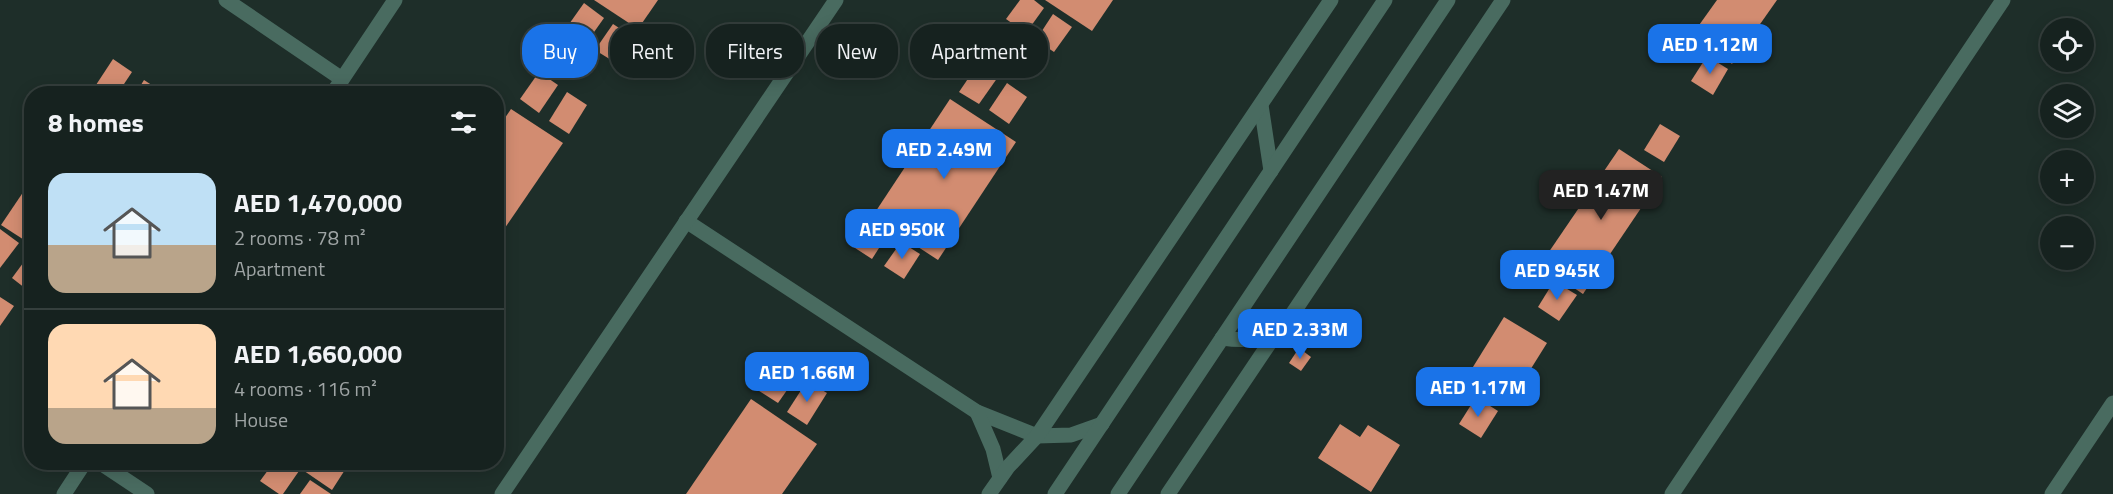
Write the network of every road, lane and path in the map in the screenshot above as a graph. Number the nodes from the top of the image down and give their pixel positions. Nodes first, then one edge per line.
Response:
1 (226, 0) edge
2 (395, 0) edge
3 (836, 0) edge
4 (1331, 0) edge
5 (1386, 0) edge
6 (1448, 0) edge
7 (1503, 0) edge
8 (2003, 0) edge
9 (342, 79) junction
10 (338, 86) edge
11 (1261, 105) junction
12 (1271, 171) junction
13 (686, 221) junction
14 (1280, 328) junction
15 (1222, 338) junction
16 (2113, 403) edge
17 (977, 412) junction
18 (1101, 424) junction
19 (1037, 436) junction
20 (80, 470) edge
21 (111, 470) edge
22 (1000, 478) junction
23 (64, 494) edge
24 (147, 494) edge
25 (502, 494) edge
26 (989, 494) edge
27 (1055, 494) edge
28 (1118, 494) edge
29 (1168, 494) edge
30 (1672, 494) edge
31 (2052, 494) edge

1 - 9 street
2 - 9 street
3 - 13 street
4 - 11 street
5 - 12 street
6 - 15 street
7 - 14 street
8 - 30 street
9 - 10 street
11 - 12 street
11 - 19 street
12 - 18 street
13 - 17 street
13 - 25 street
14 - 15 street
14 - 29 street
15 - 28 street
16 - 31 street
17 - 19 street
17 - 22 street
18 - 19 street
18 - 27 street
19 - 22 street
20 - 23 street
21 - 24 street
22 - 26 street

